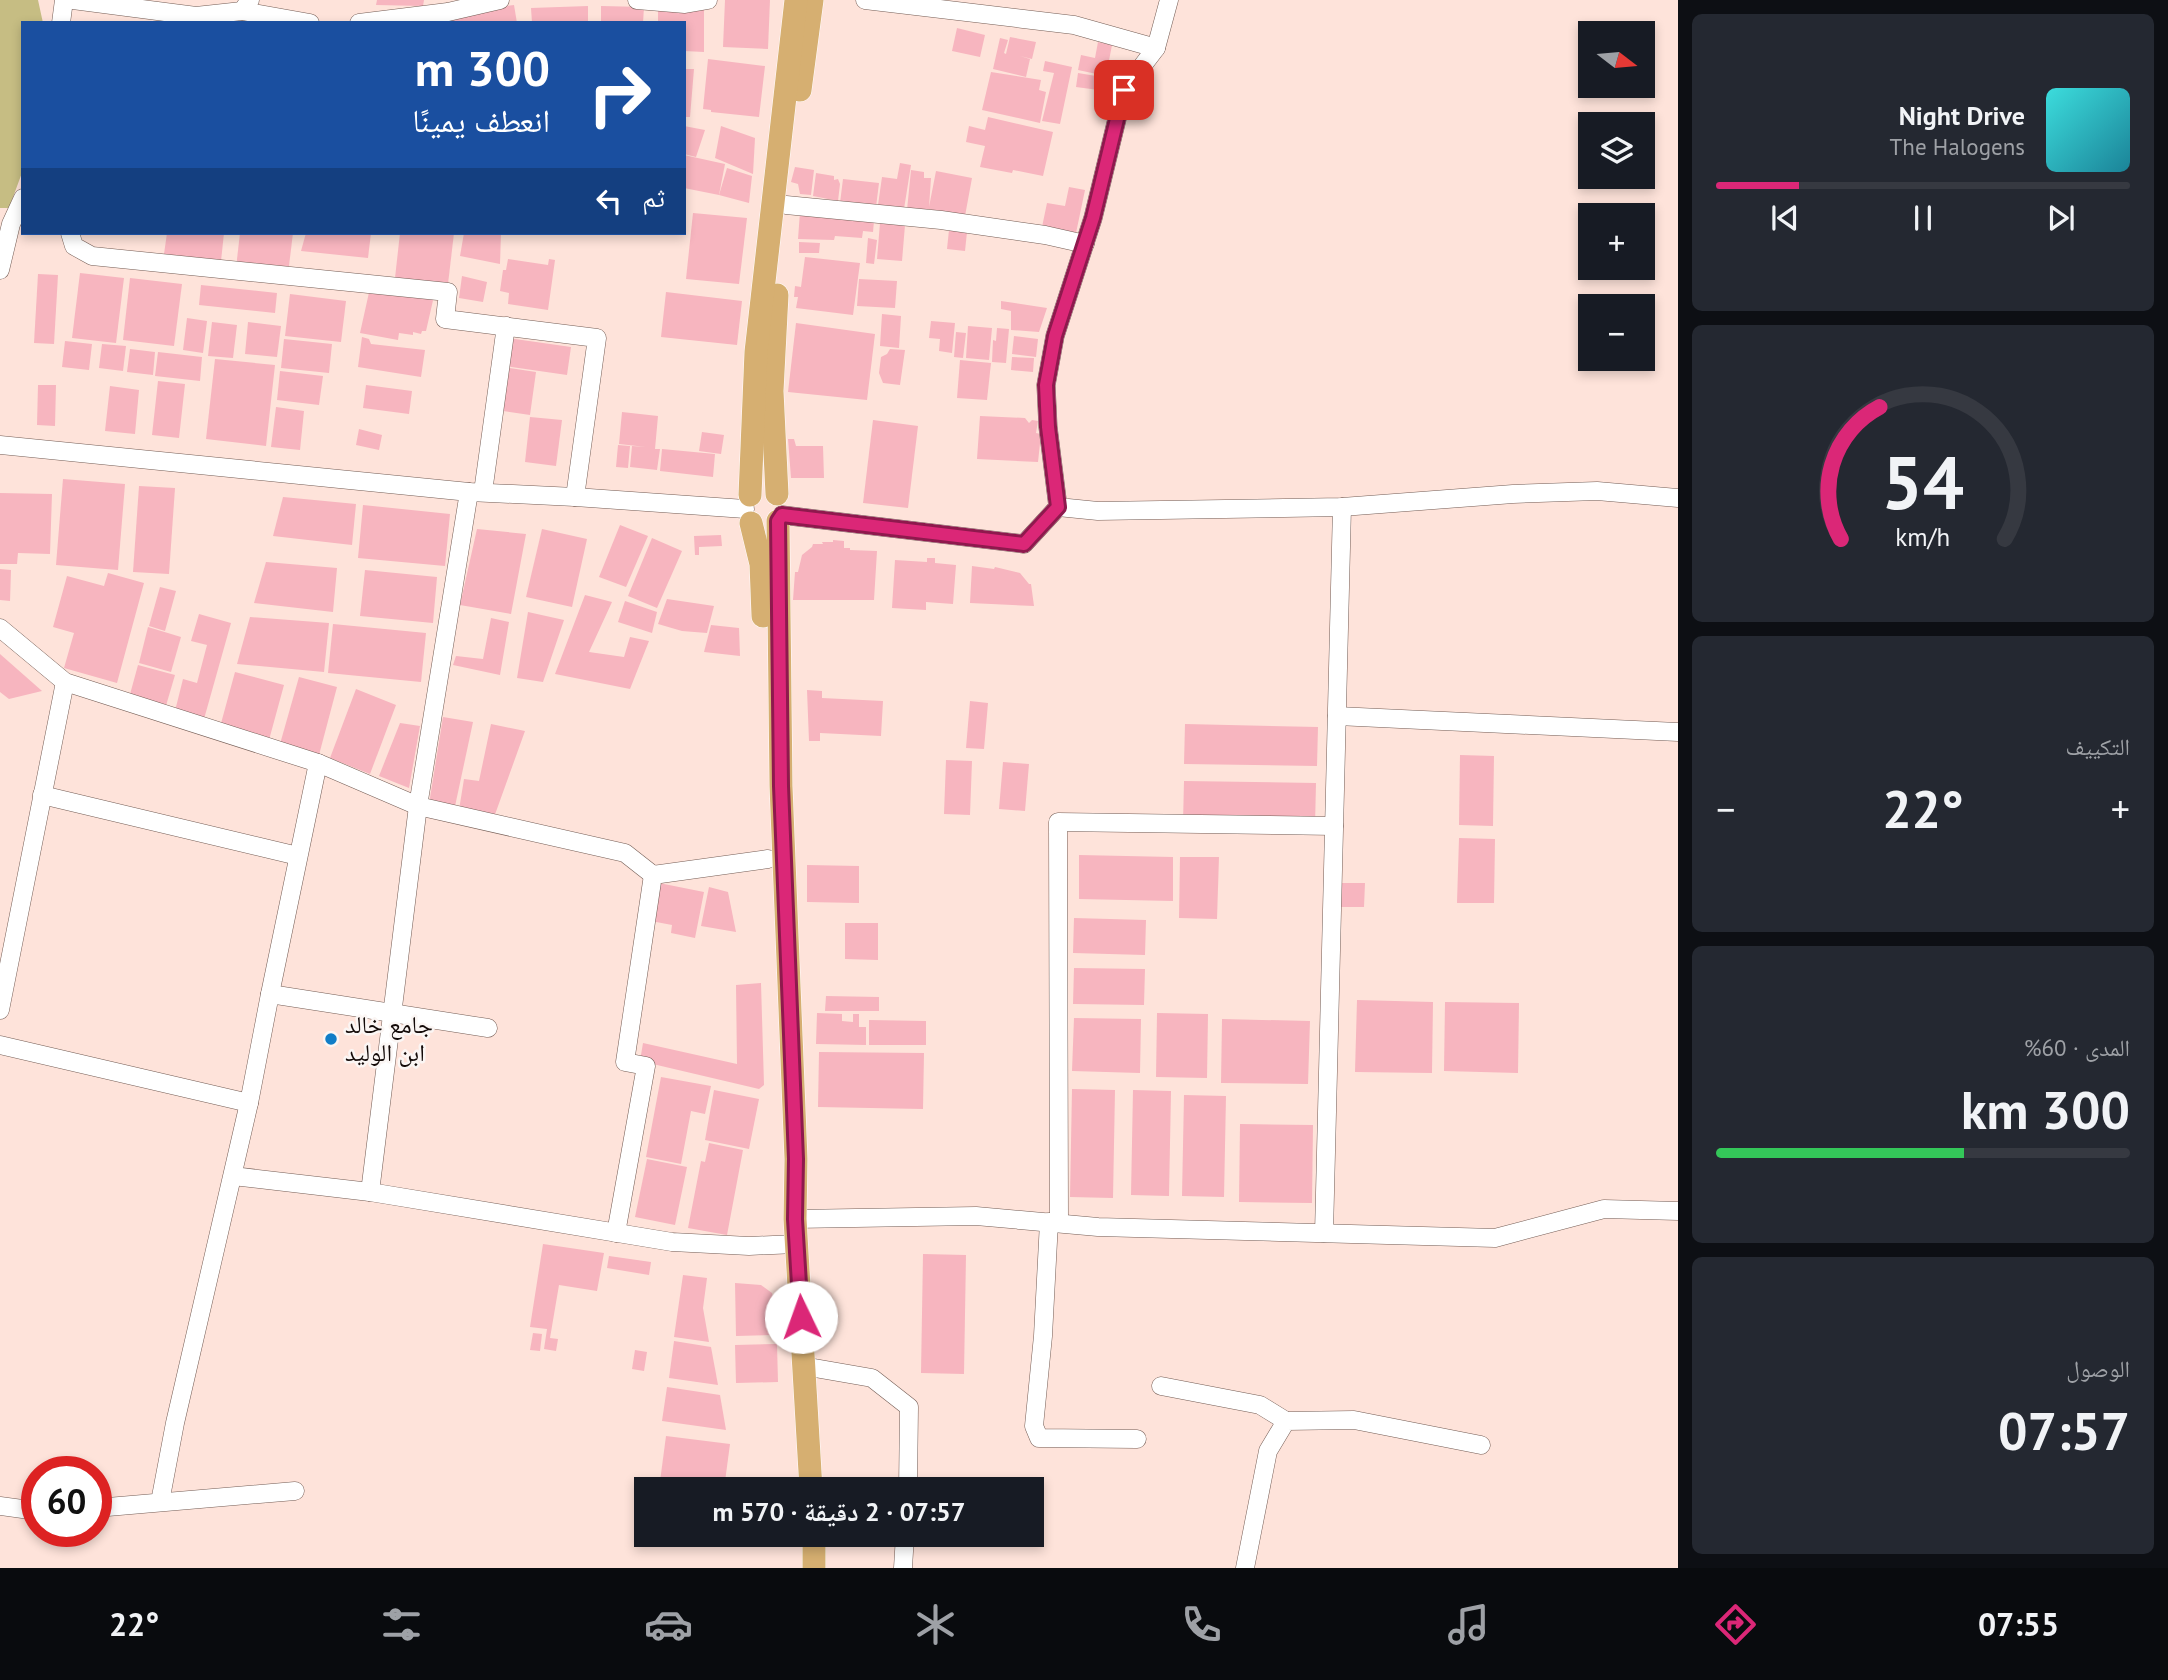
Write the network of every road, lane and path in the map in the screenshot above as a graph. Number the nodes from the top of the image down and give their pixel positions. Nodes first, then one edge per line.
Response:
1 (64, 0) edge
2 (73, 0) edge
3 (500, 0) edge
4 (637, 0) edge
5 (708, 0) edge
6 (796, 0) edge
7 (812, 0) edge
8 (865, 0) edge
9 (1169, 0) edge
10 (246, 6) edge
11 (61, 21) edge
12 (302, 21) edge
13 (375, 21) edge
14 (1156, 48) junction
15 (21, 201) edge
16 (786, 205) junction
17 (6, 224) edge
18 (71, 235) edge
19 (1085, 244) junction
20 (0, 271) edge
21 (506, 326) junction
22 (763, 390) junction
23 (0, 445) edge
24 (476, 492) junction
25 (575, 497) junction
26 (1678, 498) edge
27 (1058, 507) junction
28 (1342, 508) junction
29 (749, 509) junction
30 (779, 510) junction
31 (0, 628) edge
32 (65, 682) junction
33 (1337, 716) junction
34 (1678, 732) edge
35 (318, 763) junction
36 (41, 795) junction
37 (418, 806) junction
38 (1334, 826) junction
39 (298, 856) junction
40 (768, 859) junction
41 (653, 876) junction
42 (5, 952) edge
43 (270, 994) junction
44 (0, 1010) edge
45 (393, 1013) junction
46 (488, 1028) dead end
47 (0, 1045) edge
48 (249, 1103) junction
49 (233, 1176) junction
50 (370, 1192) junction
51 (1678, 1211) edge
52 (795, 1219) junction
53 (1054, 1223) junction
54 (616, 1233) junction
55 (1324, 1233) junction
56 (796, 1244) junction
57 (803, 1366) junction
58 (1161, 1386) dead end
59 (1286, 1421) junction
60 (1137, 1439) dead end
61 (1481, 1445) dead end
62 (810, 1477) edge
63 (908, 1477) edge
64 (295, 1491) dead end
65 (160, 1502) junction
66 (0, 1506) edge
67 (112, 1506) edge
68 (21, 1509) edge
69 (814, 1547) edge
70 (904, 1547) edge
71 (814, 1568) edge
72 (903, 1568) edge
73 (1245, 1568) edge

1 - 11 street
2 - 10 street
3 - 13 street
4 - 5 street
6 - 22 main road
7 - 16 main road
8 - 14 street
9 - 14 street
10 - 12 street
14 - 19 street
15 - 17 street
16 - 19 street
16 - 22 main road
17 - 20 street
18 - 21 street
19 - 27 street
21 - 24 street
21 - 25 street
22 - 29 main road
22 - 30 main road
23 - 24 street
24 - 25 street
24 - 37 street
25 - 29 street
26 - 28 street
27 - 28 street
27 - 30 street
28 - 33 street
29 - 30 main road
29 - 30 main road
29 - 40 main road
30 - 52 main road
31 - 32 street
32 - 35 street
32 - 36 street
33 - 34 street
33 - 38 street
35 - 37 street
35 - 39 street
36 - 39 street
36 - 42 street
37 - 41 street
37 - 45 street
38 - 53 street
38 - 55 street
39 - 43 street
40 - 41 street
40 - 52 main road
41 - 54 street
42 - 44 street
43 - 45 street
43 - 48 street
45 - 46 street
45 - 50 street
47 - 48 street
48 - 49 street
49 - 50 street
49 - 65 street
50 - 54 street
51 - 55 street
52 - 53 street
52 - 56 main road
53 - 55 street
53 - 60 street
54 - 56 street
56 - 57 main road
57 - 62 main road
57 - 63 street
58 - 59 street
59 - 61 street
59 - 73 street
64 - 65 street
65 - 67 street
66 - 68 street
69 - 71 main road
70 - 72 street

